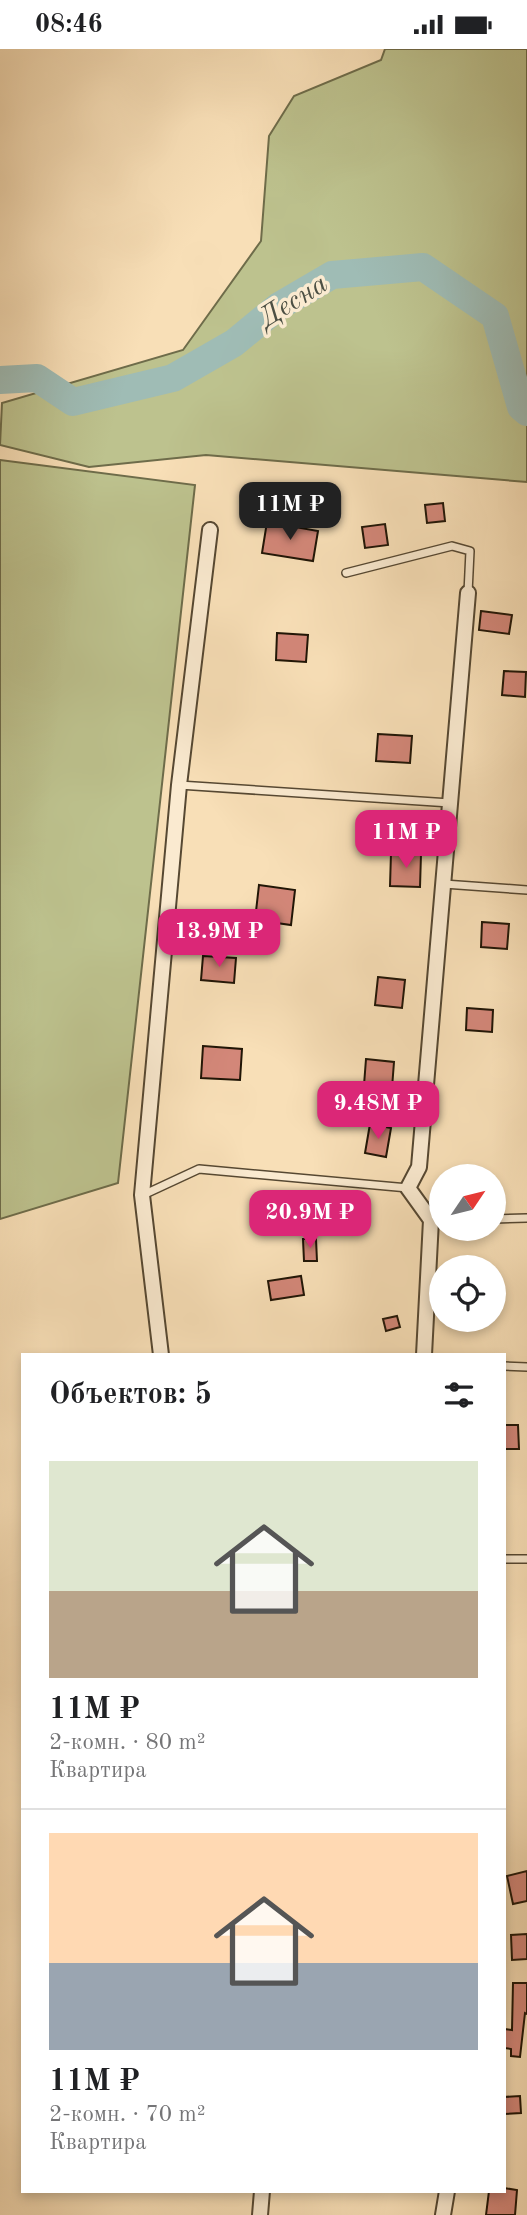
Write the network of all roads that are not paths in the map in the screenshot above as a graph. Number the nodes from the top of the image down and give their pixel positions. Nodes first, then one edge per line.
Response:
1 (210, 530) dead end
2 (346, 573) dead end
3 (468, 593) joint
4 (179, 785) junction
5 (450, 803) junction
6 (443, 884) junction
7 (527, 890) edge
8 (408, 1188) junction
9 (142, 1195) junction
10 (429, 1212) edge
11 (527, 1218) edge
12 (506, 1219) edge
13 (434, 1241) edge
14 (160, 1353) edge
15 (424, 1353) edge
16 (506, 1366) edge
17 (527, 1367) edge
18 (506, 1559) edge
19 (527, 1559) edge
20 (262, 2193) edge
21 (447, 2193) edge
22 (260, 2215) edge
23 (443, 2215) edge

1 - 4 street
2 - 3 lane
3 - 5 street
4 - 5 lane
4 - 9 street
5 - 6 street
6 - 7 lane
6 - 8 street
8 - 9 lane
8 - 10 street
9 - 14 street
11 - 12 lane
13 - 15 street
16 - 17 lane
18 - 19 lane
20 - 22 street
21 - 23 street

